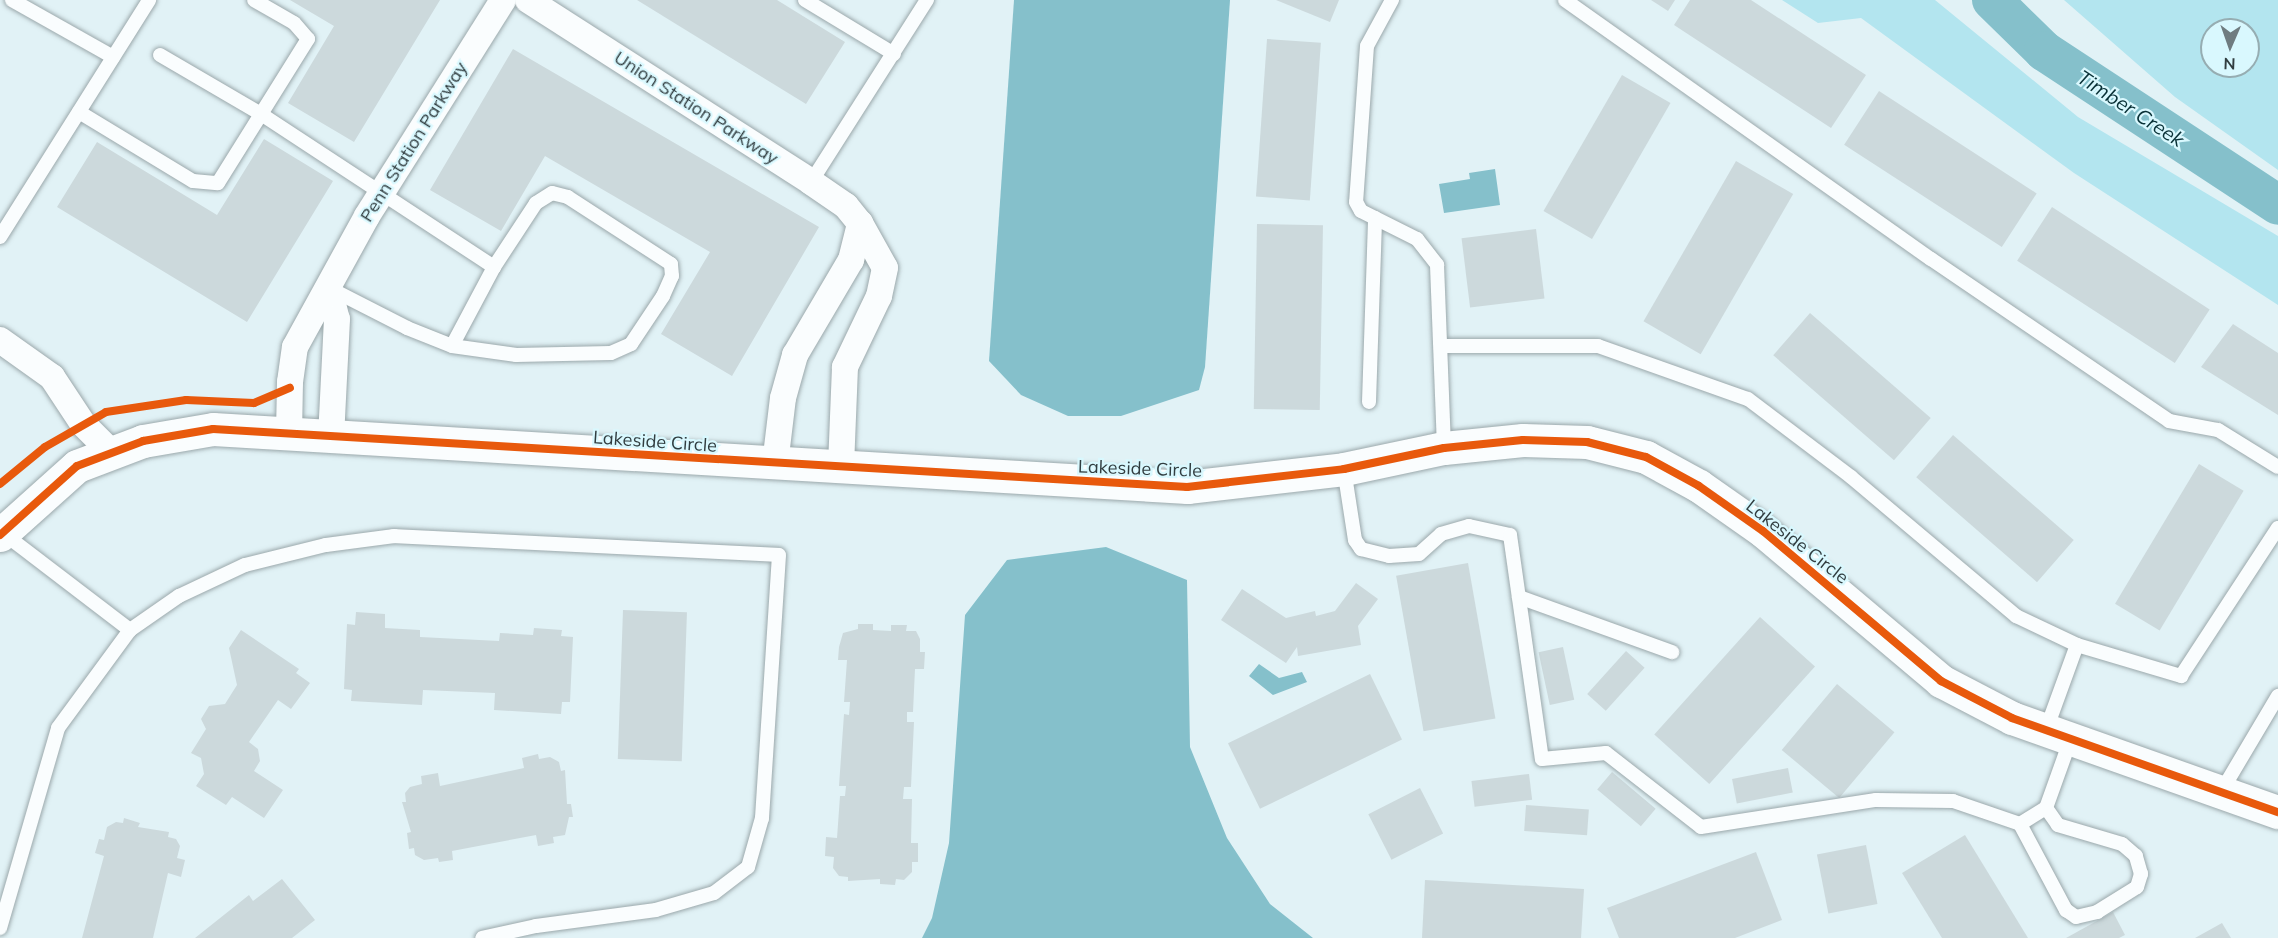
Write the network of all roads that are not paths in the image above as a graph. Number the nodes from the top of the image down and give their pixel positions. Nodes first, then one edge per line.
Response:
1 (12, 0) edge
2 (149, 0) edge
3 (254, 0) edge
4 (503, 0) edge
5 (528, 0) edge
6 (805, 0) edge
7 (927, 0) edge
8 (1392, 0) edge
9 (1565, 0) edge
10 (894, 54) junction
11 (160, 55) dead end
12 (113, 57) junction
13 (79, 112) junction
14 (261, 114) junction
15 (811, 182) junction
16 (382, 194) junction
17 (1375, 218) junction
18 (860, 223) junction
19 (0, 237) edge
20 (494, 267) junction
21 (329, 288) junction
22 (0, 340) edge
23 (452, 345) junction
24 (1441, 346) junction
25 (1369, 402) dead end
26 (289, 434) junction
27 (331, 436) junction
28 (1444, 448) junction
29 (112, 453) junction
30 (775, 464) junction
31 (2278, 467) edge
32 (841, 468) junction
33 (1344, 469) junction
34 (2278, 528) edge
35 (1, 533) edge
36 (1519, 597) junction
37 (130, 630) junction
38 (2077, 645) junction
39 (1672, 652) dead end
40 (2278, 696) edge
41 (2059, 734) junction
42 (2221, 792) junction
43 (2046, 808) junction
44 (2278, 812) edge
45 (2020, 824) junction
46 (0, 928) edge
47 (482, 938) edge

1 - 12 lane
2 - 12 lane
3 - 14 lane
4 - 16 street, Penn Station Parkway
5 - 15 street, Union Station Parkway
6 - 10 lane
7 - 10 lane
8 - 17 lane
9 - 31 lane
10 - 15 lane
11 - 14 lane
12 - 13 lane
13 - 14 lane
13 - 19 lane
14 - 16 lane
15 - 18 street, Union Station Parkway
16 - 20 lane
16 - 21 street, Penn Station Parkway
17 - 24 lane
17 - 25 lane
18 - 30 street
18 - 32 street, Union Station Parkway
20 - 23 lane
20 - 23 lane
21 - 23 lane
21 - 26 street, Penn Station Parkway
21 - 27 street
22 - 29 street
24 - 28 lane
24 - 38 lane
26 - 27 street, Lakeside Circle
26 - 29 street, Lakeside Circle
27 - 30 street, Lakeside Circle
28 - 33 street, Lakeside Circle
28 - 41 street, Lakeside Circle
29 - 35 street, Lakeside Circle
30 - 32 street, Lakeside Circle
32 - 33 street, Lakeside Circle
33 - 36 lane
34 - 38 lane
35 - 37 lane
36 - 39 lane
36 - 45 lane
37 - 46 lane
37 - 47 lane
38 - 41 lane
40 - 42 lane
41 - 42 street, Lakeside Circle
41 - 43 lane
42 - 44 street, Lakeside Circle
43 - 45 lane
43 - 45 lane

